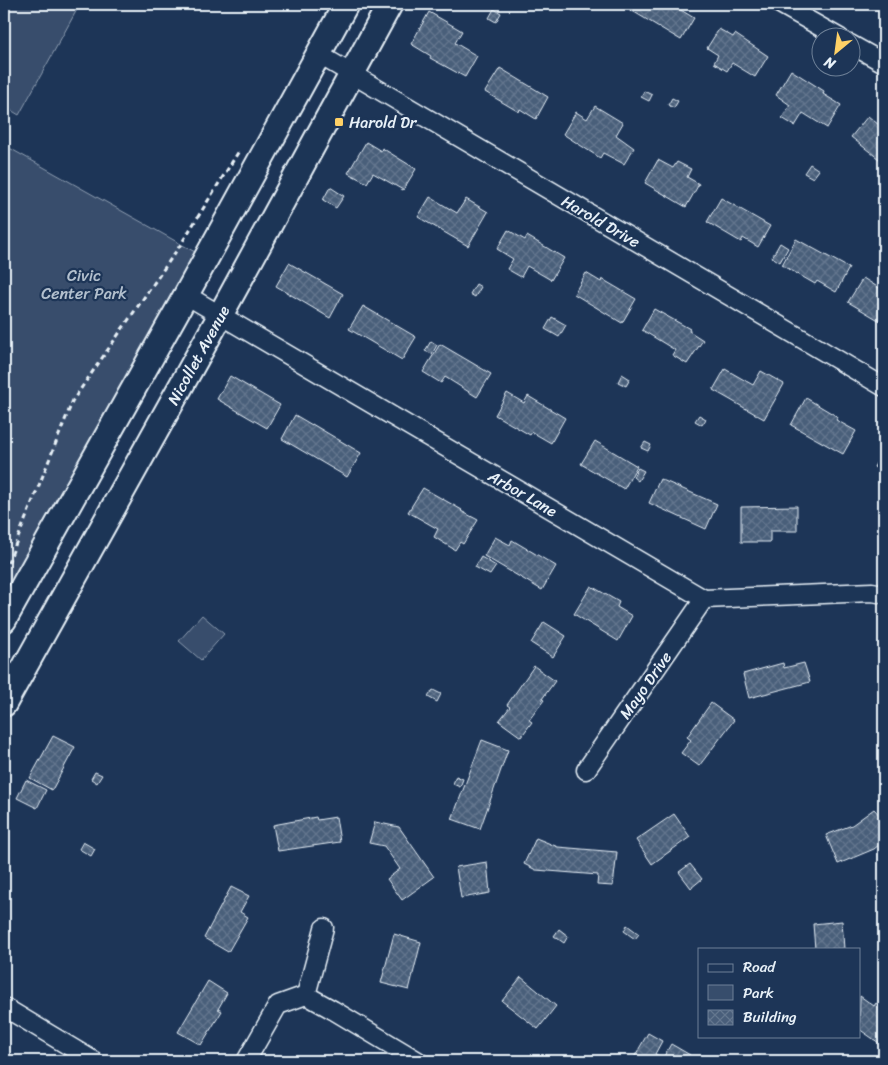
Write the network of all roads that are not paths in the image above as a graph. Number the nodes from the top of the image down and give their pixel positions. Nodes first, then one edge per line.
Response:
1 (346, 4) edge
2 (390, 4) edge
3 (780, 4) edge
4 (822, 28) edge
5 (860, 49) edge
6 (318, 54) junction
7 (884, 62) edge
8 (352, 74) junction
9 (186, 295) junction
10 (220, 316) junction
11 (884, 387) edge
12 (884, 594) edge
13 (704, 599) junction
14 (4, 620) edge
15 (8, 679) edge
16 (4, 704) edge
17 (586, 770) dead end
18 (324, 928) dead end
19 (306, 995) junction
20 (4, 1007) edge
21 (94, 1061) edge
22 (246, 1061) edge
23 (418, 1061) edge

1 - 6 main road
2 - 8 main road, Nicollet Avenue
3 - 4 street
5 - 7 street
6 - 8 street, Harold Drive
6 - 9 main road
8 - 10 main road, Nicollet Avenue
8 - 11 street, Harold Drive
9 - 10 street, Arbor Lane
9 - 14 main road
10 - 13 street, Arbor Lane
10 - 15 main road, Nicollet Avenue
12 - 13 street
13 - 17 street, Mayo Drive
15 - 16 main road, Nicollet Avenue
18 - 19 street
19 - 22 street
19 - 23 street
20 - 21 street

